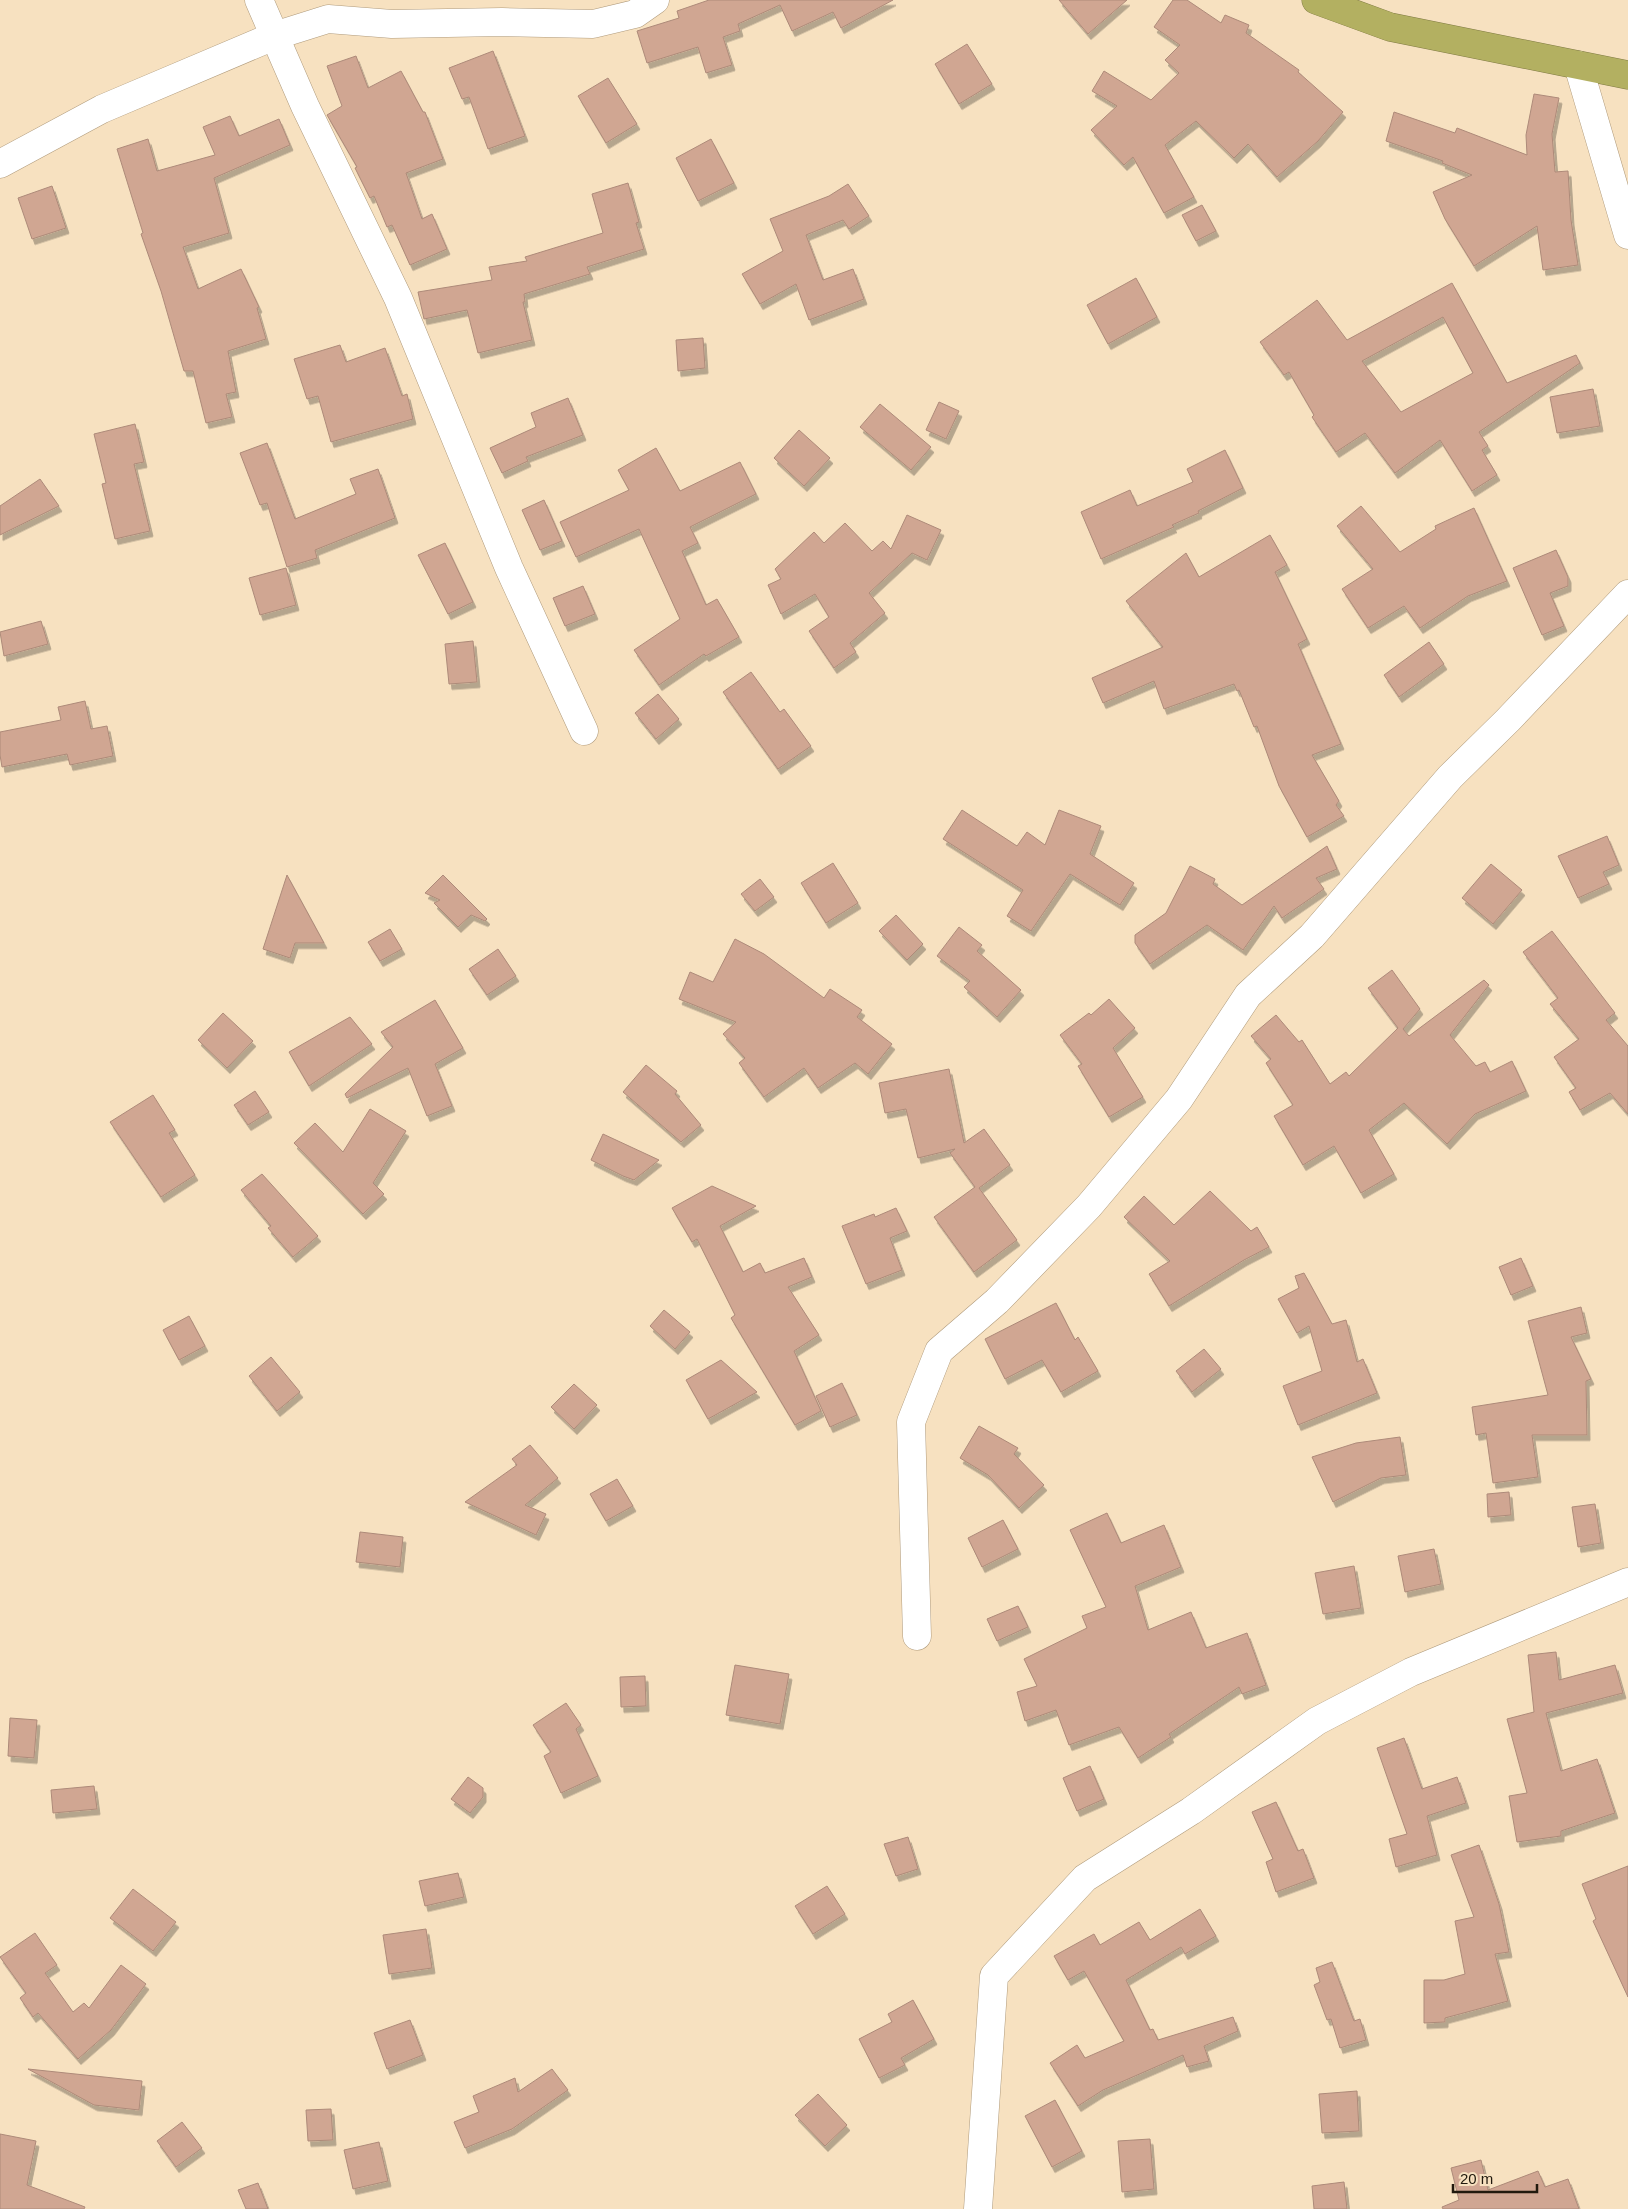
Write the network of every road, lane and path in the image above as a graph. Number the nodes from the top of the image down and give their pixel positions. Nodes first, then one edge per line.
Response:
1 (259, 0) edge
2 (655, 0) edge
3 (1316, 0) edge
4 (483, 12) edge
5 (274, 36) junction
6 (1578, 65) junction
7 (1628, 75) edge
8 (0, 164) edge
9 (1628, 235) edge
10 (1628, 594) edge
11 (584, 731) dead end
12 (1628, 1582) edge
13 (917, 1636) dead end
14 (978, 2209) edge

1 - 5 street
2 - 4 street
3 - 6 highway
4 - 5 street
5 - 8 street
5 - 11 street
6 - 7 highway
6 - 9 street
10 - 13 street
12 - 14 street

